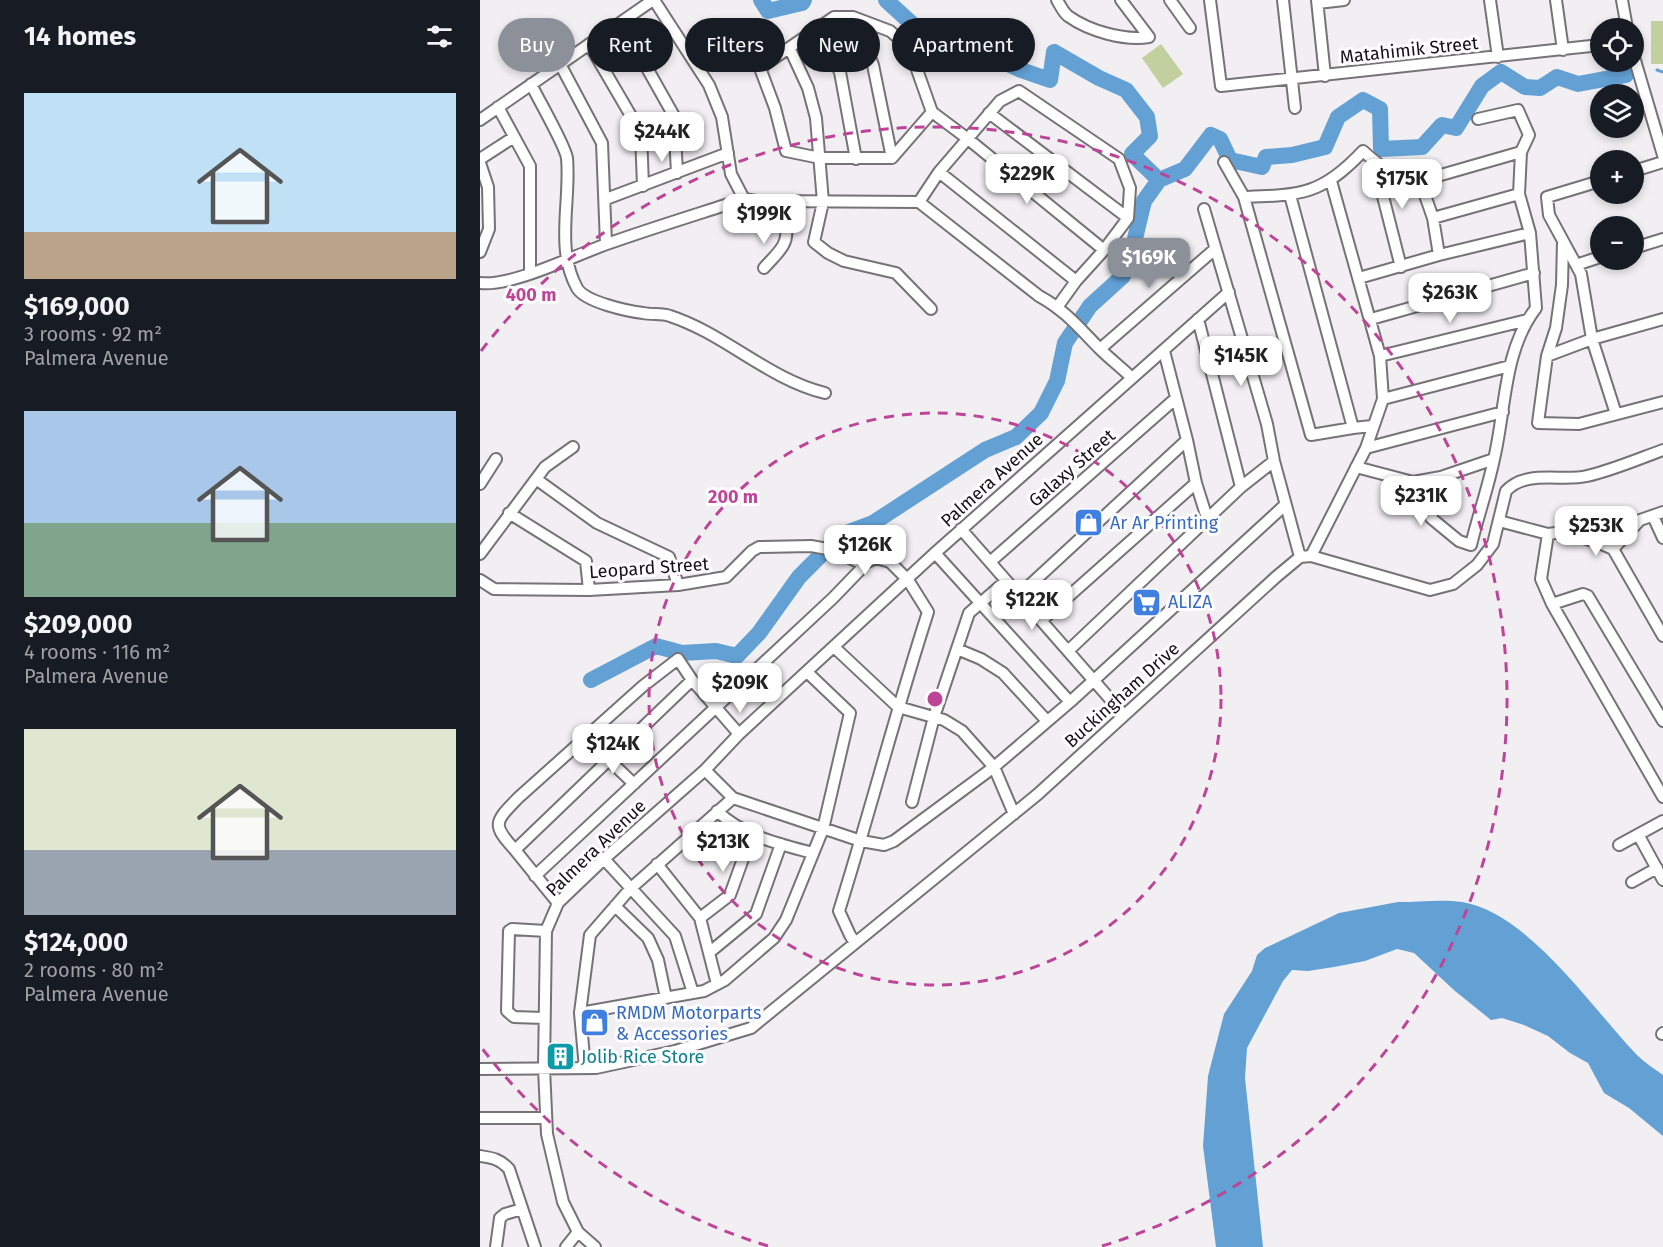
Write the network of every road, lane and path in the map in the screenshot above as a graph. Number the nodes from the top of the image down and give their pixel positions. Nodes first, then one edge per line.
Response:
1 (653, 0) edge
2 (1057, 0) edge
3 (1120, 0) edge
4 (1170, 0) edge
5 (1210, 0) edge
6 (1283, 0) edge
7 (1344, 0) edge
8 (1490, 0) edge
9 (1556, 0) edge
10 (1622, 0) edge
11 (1317, 2) edge
12 (853, 17) junction
13 (627, 18) edge
14 (833, 18) edge
15 (1625, 18) edge
16 (1190, 28) dead end
17 (797, 44) edge
18 (1590, 46) edge
19 (790, 49) junction
20 (1563, 50) junction
21 (1498, 57) junction
22 (548, 72) edge
23 (564, 72) edge
24 (605, 72) edge
25 (649, 72) edge
26 (840, 72) edge
27 (1638, 72) edge
28 (1325, 76) junction
29 (1291, 79) junction
30 (531, 84) junction
31 (498, 107) junction
32 (1295, 108) dead end
33 (932, 112) junction
34 (989, 113) junction
35 (1478, 119) dead end
36 (480, 120) edge
37 (514, 137) junction
38 (968, 139) junction
39 (1521, 152) junction
40 (728, 153) junction
41 (1663, 155) edge
42 (892, 158) junction
43 (820, 159) junction
44 (856, 159) junction
45 (480, 161) edge
46 (1374, 161) junction
47 (1224, 162) dead end
48 (1663, 162) edge
49 (1644, 168) edge
50 (939, 172) junction
51 (677, 173) junction
52 (1331, 181) junction
53 (1419, 181) junction
54 (1590, 184) edge
55 (643, 186) junction
56 (1519, 194) junction
57 (1290, 195) junction
58 (1244, 197) junction
59 (606, 199) junction
60 (744, 199) junction
61 (756, 201) junction
62 (823, 202) junction
63 (919, 202) junction
64 (1204, 209) dead end
65 (1128, 218) junction
66 (1433, 218) junction
67 (1530, 233) junction
68 (1663, 239) edge
69 (1563, 241) junction
70 (606, 244) junction
71 (1644, 245) edge
72 (1215, 249) junction
73 (1104, 250) junction
74 (480, 252) edge
75 (1439, 255) junction
76 (565, 260) junction
77 (1590, 260) edge
78 (1576, 265) junction
79 (1401, 267) junction
80 (764, 268) dead end
81 (530, 273) junction
82 (1534, 273) junction
83 (1359, 278) junction
84 (1076, 281) junction
85 (480, 283) edge
86 (1229, 292) junction
87 (1058, 306) junction
88 (931, 309) dead end
89 (1371, 319) junction
90 (1663, 319) edge
91 (1198, 320) junction
92 (1527, 320) junction
93 (1592, 339) junction
94 (1100, 349) junction
95 (1164, 351) junction
96 (1380, 356) junction
97 (1547, 356) junction
98 (1510, 366) junction
99 (1132, 378) junction
100 (825, 393) dead end
101 (1175, 399) junction
102 (1383, 399) junction
103 (1663, 402) edge
104 (1503, 412) junction
105 (1616, 414) junction
106 (1372, 426) junction
107 (1353, 428) junction
108 (1187, 440) junction
109 (573, 447) dead end
110 (1366, 448) junction
111 (1663, 450) edge
112 (496, 459) dead end
113 (1494, 459) junction
114 (1274, 461) junction
115 (1356, 467) junction
116 (1441, 477) junction
117 (536, 479) junction
118 (1196, 483) junction
119 (480, 484) edge
120 (1241, 487) junction
121 (1285, 505) junction
122 (509, 513) junction
123 (1658, 514) edge
124 (1207, 518) junction
125 (1499, 521) junction
126 (961, 529) junction
127 (480, 533) edge
128 (1548, 534) junction
129 (1663, 538) edge
130 (490, 540) junction
131 (1613, 549) junction
132 (935, 553) junction
133 (480, 554) edge
134 (1306, 557) junction
135 (862, 562) junction
136 (990, 562) junction
137 (480, 580) edge
138 (908, 580) junction
139 (1006, 581) junction
140 (678, 585) junction
141 (589, 590) junction
142 (1019, 595) junction
143 (980, 602) junction
144 (1552, 604) junction
145 (1042, 620) junction
146 (1663, 636) edge
147 (834, 647) junction
148 (957, 649) junction
149 (1068, 651) junction
150 (807, 672) junction
151 (692, 680) junction
152 (1093, 680) junction
153 (1070, 702) junction
154 (898, 707) junction
155 (715, 708) junction
156 (1124, 715) junction
157 (934, 717) junction
158 (1047, 721) junction
159 (1663, 721) edge
160 (589, 734) junction
161 (739, 734) junction
162 (609, 759) junction
163 (994, 767) junction
164 (705, 770) junction
165 (634, 784) junction
166 (1663, 797) edge
167 (733, 798) junction
168 (912, 802) dead end
169 (717, 812) junction
170 (1014, 813) junction
171 (1663, 821) edge
172 (823, 829) junction
173 (752, 834) junction
174 (1639, 836) junction
175 (861, 841) junction
176 (781, 844) junction
177 (1619, 845) dead end
178 (515, 850) junction
179 (813, 853) junction
180 (604, 859) junction
181 (657, 864) junction
182 (1656, 868) junction
183 (535, 876) junction
184 (1663, 880) edge
185 (1632, 882) dead end
186 (630, 889) junction
187 (558, 903) junction
188 (615, 906) junction
189 (700, 918) junction
190 (546, 931) junction
191 (855, 943) junction
192 (710, 952) junction
193 (717, 984) junction
194 (693, 993) junction
195 (666, 998) junction
196 (580, 1013) junction
197 (544, 1018) junction
198 (544, 1068) junction
199 (590, 1068) junction
200 (480, 1069) edge
201 (480, 1118) edge
202 (546, 1118) junction
203 (480, 1156) edge
204 (522, 1209) junction
205 (578, 1232) junction
206 (496, 1247) edge
207 (535, 1247) edge
208 (566, 1247) edge
209 (595, 1247) edge

1 - 13 street
1 - 40 street
2 - 3 street
4 - 16 street
5 - 29 street, Matahimik Street
6 - 29 street
7 - 11 street
8 - 21 street
9 - 20 street
10 - 15 street
11 - 28 street
12 - 14 street
12 - 33 street
12 - 42 street
17 - 19 street
18 - 20 street, Matahimik Street
19 - 43 street
19 - 43 street
20 - 21 street, Matahimik Street
21 - 28 street, Matahimik Street
22 - 30 street
23 - 59 street
24 - 55 street
25 - 51 street
26 - 44 street
27 - 41 street
28 - 29 street, Matahimik Street
29 - 32 street
30 - 31 street
30 - 76 street
31 - 36 street
31 - 37 street
33 - 38 street
33 - 42 street
34 - 38 street
34 - 65 street
34 - 65 street
35 - 39 street
37 - 45 street
37 - 81 street
38 - 50 street
38 - 73 street
39 - 53 street
39 - 56 street
40 - 51 street
40 - 60 street
42 - 44 street
43 - 44 street
43 - 62 street
45 - 74 street
46 - 52 street
46 - 53 street
46 - 79 street
47 - 58 street
48 - 49 street
50 - 63 street
50 - 84 street
51 - 55 street
52 - 57 street
52 - 83 street
53 - 66 street
54 - 69 street
55 - 59 street
56 - 66 street
56 - 67 street
57 - 58 street
57 - 107 street
58 - 107 street
59 - 70 street
60 - 61 street
60 - 70 street
61 - 62 street
61 - 80 street
62 - 63 street
62 - 88 street
63 - 87 street
64 - 72 street
65 - 73 street
66 - 75 street
67 - 75 street
67 - 82 street
68 - 71 street
69 - 78 street
69 - 97 street
70 - 76 street
72 - 86 street
72 - 94 street
73 - 84 street
75 - 79 street
76 - 81 street
76 - 100 street
77 - 78 street
78 - 93 street
79 - 83 street
81 - 85 street
82 - 89 street
82 - 92 street
83 - 89 street
84 - 87 street
86 - 91 street, Palmera Avenue
86 - 114 street
87 - 94 street
89 - 96 street
90 - 93 street
91 - 95 street, Palmera Avenue
91 - 120 street
92 - 96 street
92 - 98 street
93 - 97 street
93 - 105 street
94 - 99 street
95 - 99 street, Palmera Avenue
95 - 101 street
96 - 102 street
97 - 105 street
98 - 102 street
98 - 104 street
99 - 126 street, Palmera Avenue
101 - 108 street
101 - 136 street, Galaxy Street
102 - 106 street
103 - 105 street
104 - 110 street
104 - 113 street
106 - 107 street
106 - 110 street
108 - 118 street
108 - 142 street
109 - 117 street
110 - 115 street
111 - 125 street
112 - 119 street
113 - 116 street
113 - 116 street
114 - 120 street
114 - 121 street
115 - 116 street
115 - 134 street
117 - 122 street
117 - 140 street
118 - 124 street
118 - 145 street
120 - 124 street
121 - 134 street
121 - 152 street
122 - 130 street
122 - 141 street
123 - 129 street
123 - 131 street
124 - 149 street
125 - 128 street
125 - 134 street
126 - 132 street, Palmera Avenue
126 - 136 street
127 - 130 street
128 - 131 street
128 - 144 street
130 - 133 street
131 - 146 street
132 - 138 street, Palmera Avenue
132 - 143 street
134 - 156 street, Buckingham Drive
135 - 138 street, Leopard Street
135 - 140 street, Leopard Street
135 - 155 street
136 - 139 street
137 - 141 street, Leopard Street
138 - 147 street, Palmera Avenue
138 - 154 street, Leopard Street
139 - 142 street
139 - 143 street
140 - 141 street, Leopard Street
142 - 145 street
143 - 148 street
143 - 153 street
144 - 159 street
144 - 166 street
145 - 149 street
147 - 150 street, Palmera Avenue
147 - 154 street
148 - 157 street
148 - 158 street
149 - 152 street
150 - 161 street, Palmera Avenue
150 - 172 street
151 - 155 street
151 - 160 street
151 - 162 street
152 - 153 street
152 - 156 street
153 - 158 street
154 - 157 street
154 - 175 street, Leopard Street
155 - 161 street
155 - 165 street
156 - 170 street, Buckingham Drive
157 - 163 street
157 - 168 street
158 - 163 street
160 - 162 street
160 - 178 street
161 - 164 street, Palmera Avenue
162 - 165 street
162 - 178 street
163 - 170 street
163 - 175 street
164 - 167 street
164 - 180 street, Palmera Avenue
165 - 183 street
167 - 169 street
167 - 172 street
169 - 173 street
169 - 181 street
170 - 191 street, Buckingham Drive
171 - 174 street
172 - 175 street
172 - 179 street
173 - 176 street
173 - 189 street
174 - 177 street
174 - 182 street
175 - 191 street, Leopard Street
176 - 179 street
176 - 192 street
178 - 183 street
179 - 193 street
180 - 186 street
180 - 187 street, Palmera Avenue
181 - 186 street
181 - 189 street
182 - 184 street
182 - 185 street
183 - 187 street
186 - 188 street
186 - 194 street
187 - 190 street, Palmera Avenue
188 - 195 street
188 - 196 street
189 - 192 street
190 - 197 street, Palmera Avenue
190 - 197 street
191 - 199 street, Buckingham Drive
192 - 193 street
193 - 194 street
194 - 195 street
195 - 196 street
196 - 199 street
197 - 198 street, Palmera Avenue
198 - 199 street, Buckingham Drive
198 - 200 street, Buckingham Drive
198 - 202 street, Palmera Avenue
201 - 202 street
202 - 205 street, Palmera Avenue
203 - 204 street
204 - 206 street
204 - 207 street
205 - 208 street
205 - 209 street, Palmera Avenue

